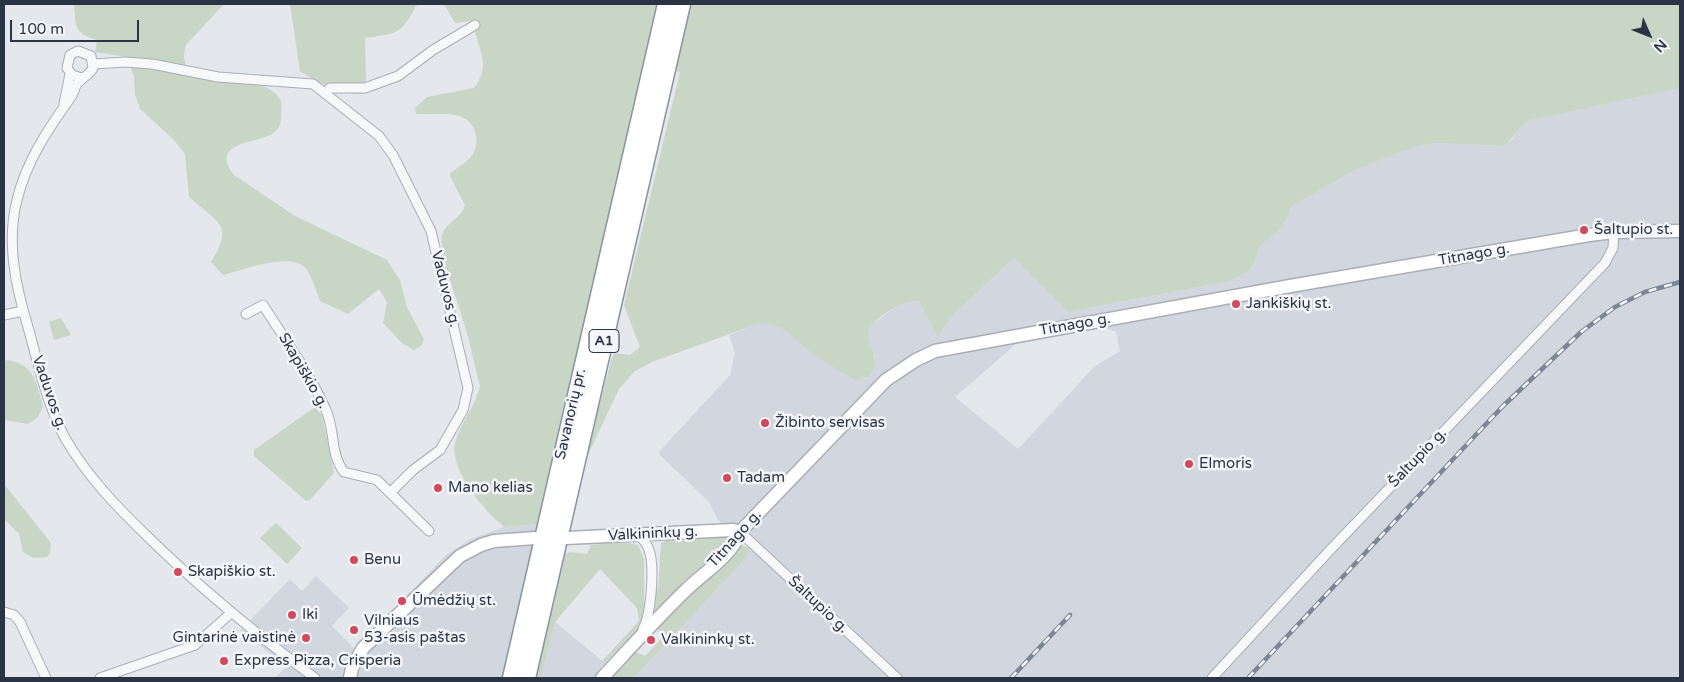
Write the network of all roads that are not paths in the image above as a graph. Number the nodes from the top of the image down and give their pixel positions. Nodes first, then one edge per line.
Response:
1 (666, 4) edge
2 (682, 4) edge
3 (475, 25) dead end
4 (94, 64) junction
5 (70, 74) junction
6 (82, 78) junction
7 (325, 93) junction
8 (64, 105) junction
9 (1680, 230) edge
10 (1614, 232) junction
11 (23, 311) junction
12 (246, 314) dead end
13 (4, 315) edge
14 (391, 492) junction
15 (429, 530) dead end
16 (740, 532) junction
17 (638, 534) junction
18 (535, 538) dead end
19 (566, 538) dead end
20 (4, 612) edge
21 (230, 613) junction
22 (637, 640) junction
23 (46, 678) edge
24 (100, 678) edge
25 (314, 678) edge
26 (350, 678) edge
27 (511, 678) edge
28 (527, 678) edge
29 (602, 678) edge
30 (897, 678) edge
31 (1212, 678) edge

1 - 27 highway, Savanorių pr. / A1
2 - 28 highway, Savanorių pr. / A1
3 - 7 street
4 - 5 street, Vaduvos g.
4 - 6 street, Vaduvos g.
4 - 7 street, Vaduvos g.
5 - 6 street
5 - 8 street, Vaduvos g.
6 - 8 street, Vaduvos g.
7 - 14 street, Vaduvos g.
8 - 11 street, Vaduvos g.
9 - 10 street, Titnago g.
10 - 16 street, Titnago g.
10 - 31 street, Šaltupio g.
11 - 13 street
11 - 21 street, Vaduvos g.
12 - 14 street, Skapiškio g.
14 - 15 street, Skapiškio g.
16 - 17 street, Valkininkų g.
16 - 22 street, Titnago g.
16 - 30 street, Šaltupio g.
17 - 19 street, Valkininkų g.
17 - 22 street
18 - 26 street
20 - 23 street
21 - 24 street
21 - 25 street, Vaduvos g.
22 - 29 street, Titnago g.

